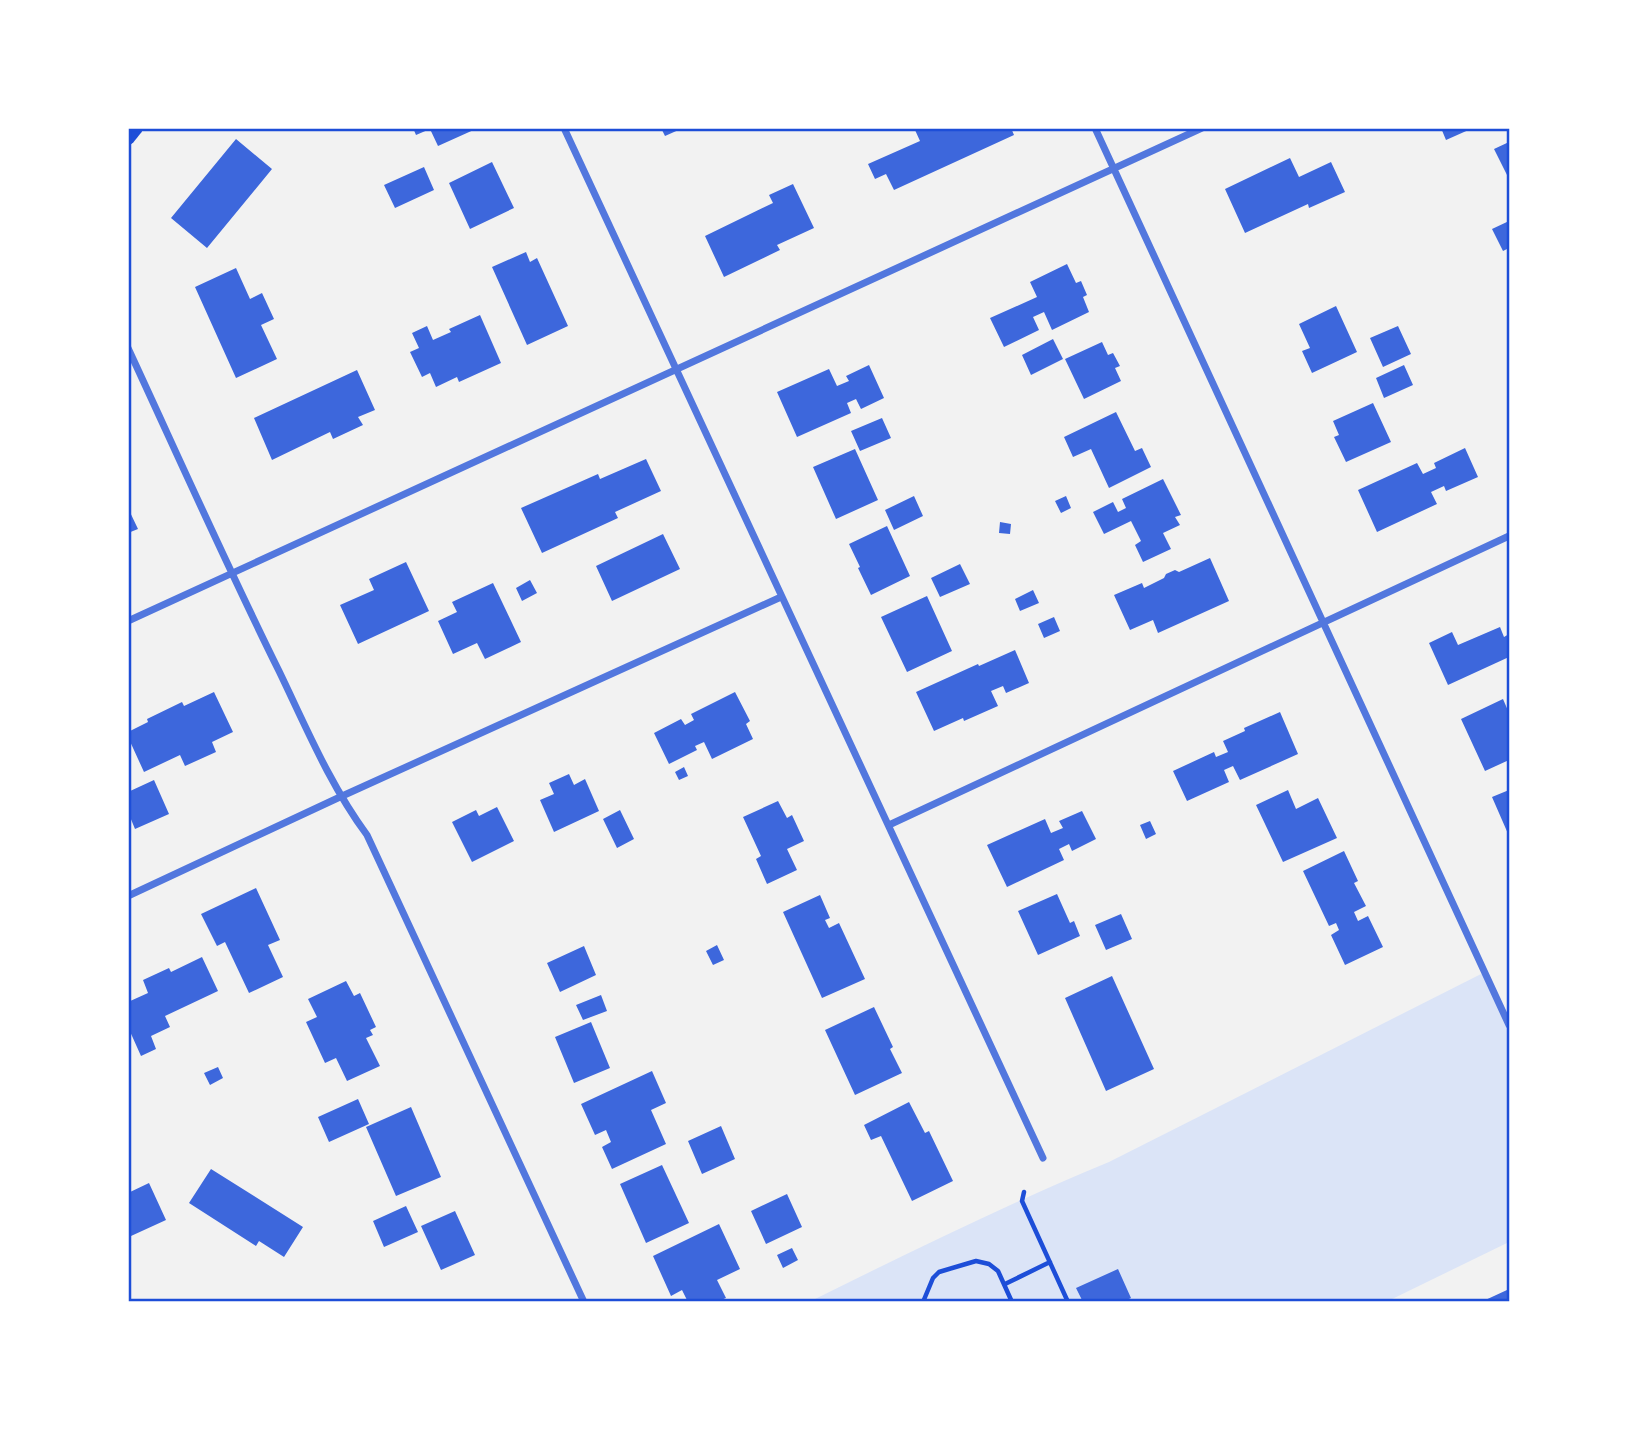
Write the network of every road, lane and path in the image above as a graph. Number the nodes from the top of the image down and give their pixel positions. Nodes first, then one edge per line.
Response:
1 (136, 128) edge
2 (564, 128) edge
3 (1095, 128) edge
4 (1202, 128) edge
5 (128, 138) edge
6 (1114, 168) junction
7 (128, 348) edge
8 (674, 370) junction
9 (1509, 536) edge
10 (232, 573) junction
11 (781, 597) junction
12 (128, 621) edge
13 (1324, 621) junction
14 (341, 797) junction
15 (889, 825) junction
16 (128, 896) edge
17 (1509, 1025) edge
18 (1043, 1158) dead end
19 (1024, 1192) dead end
20 (1050, 1262) junction
21 (1005, 1284) junction
22 (584, 1302) edge
23 (923, 1302) edge
24 (1012, 1302) edge
25 (1068, 1302) edge

1 - 5 main road
2 - 8 street
3 - 6 street
4 - 6 street
6 - 8 street
6 - 13 street
7 - 10 street
8 - 10 street
8 - 11 street
9 - 13 street
10 - 12 street
10 - 14 street
11 - 14 street
11 - 15 street
13 - 15 street
13 - 17 street
14 - 16 street
14 - 22 street
15 - 18 street
19 - 20 path
20 - 21 path
20 - 25 path
21 - 23 path
21 - 24 path

